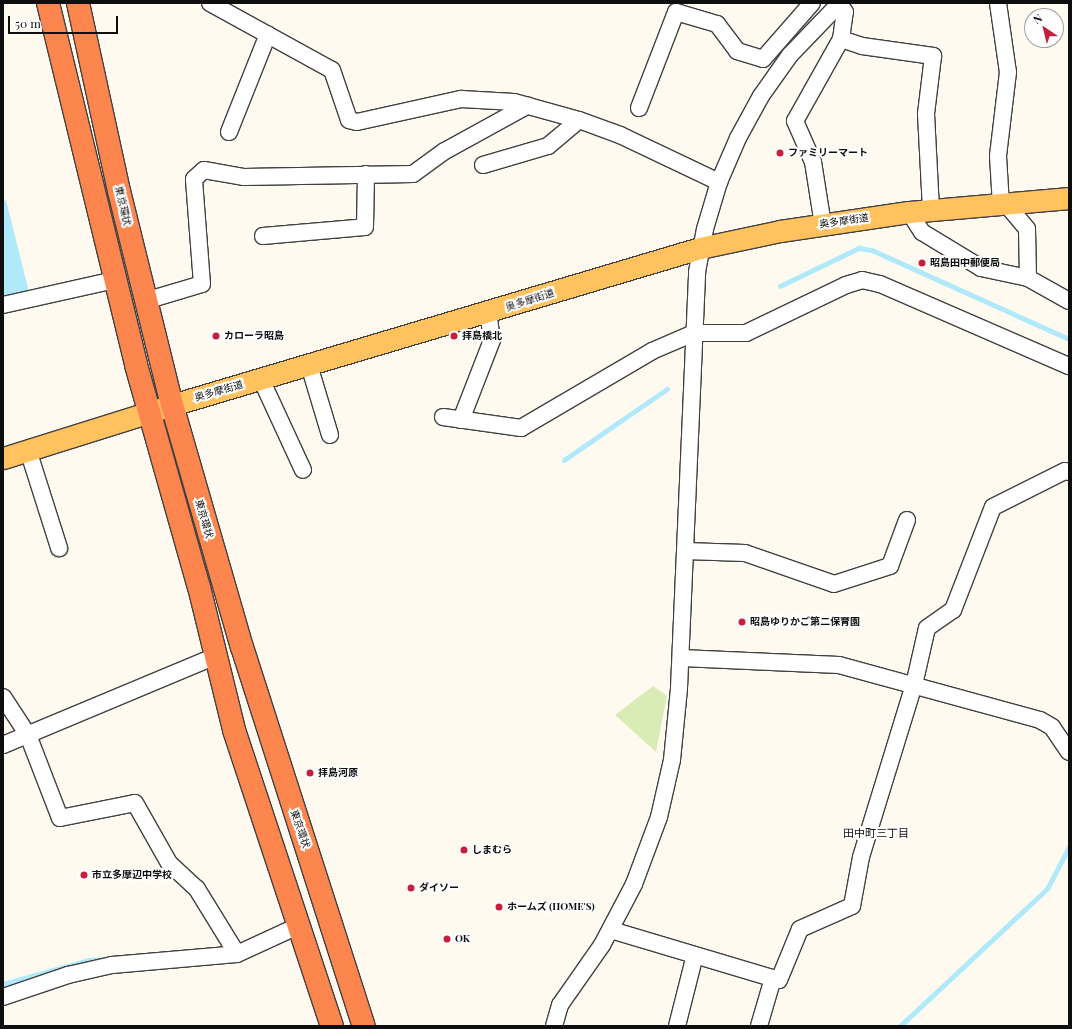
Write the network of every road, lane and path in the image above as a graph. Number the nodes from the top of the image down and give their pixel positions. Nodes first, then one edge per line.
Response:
1 (48, 3) edge
2 (78, 3) edge
3 (210, 3) edge
4 (812, 3) edge
5 (839, 3) edge
6 (998, 3) edge
7 (268, 34) junction
8 (841, 39) junction
9 (527, 106) junction
10 (639, 108) dead end
11 (579, 120) junction
12 (229, 132) dead end
13 (483, 165) dead end
14 (366, 174) junction
15 (719, 182) junction
16 (1069, 198) edge
17 (1004, 205) junction
18 (930, 210) junction
19 (908, 212) junction
20 (823, 225) junction
21 (264, 236) dead end
22 (700, 248) junction
23 (1028, 278) junction
24 (115, 280) junction
25 (145, 300) junction
26 (1069, 302) edge
27 (3, 305) edge
28 (488, 313) junction
29 (694, 332) junction
30 (308, 365) junction
31 (1069, 366) edge
32 (261, 379) junction
33 (172, 405) junction
34 (150, 413) junction
35 (443, 418) dead end
36 (461, 420) junction
37 (330, 436) dead end
38 (28, 450) junction
39 (3, 458) edge
40 (303, 470) dead end
41 (1069, 472) edge
42 (907, 520) dead end
43 (59, 548) dead end
44 (685, 551) junction
45 (216, 656) junction
46 (681, 658) junction
47 (914, 685) junction
48 (3, 697) edge
49 (28, 735) junction
50 (3, 745) edge
51 (1069, 752) edge
52 (298, 926) junction
53 (610, 930) junction
54 (237, 954) junction
55 (695, 955) junction
56 (773, 978) junction
57 (3, 997) edge
58 (332, 1026) edge
59 (364, 1026) edge
60 (554, 1026) edge
61 (677, 1026) edge
62 (759, 1026) edge

1 - 24 highway
2 - 25 highway, 東京環状
3 - 7 street
4 - 10 street
5 - 8 street
5 - 15 street
6 - 17 street
7 - 9 street
7 - 12 street
8 - 18 street
8 - 20 street
9 - 11 street
9 - 14 street
11 - 13 street
11 - 15 street
14 - 21 street
14 - 25 street
15 - 22 street
16 - 17 main road, 奥多摩街道
17 - 18 main road, 奥多摩街道
17 - 23 street
18 - 19 main road, 奥多摩街道
19 - 20 main road, 奥多摩街道
19 - 23 street
20 - 22 main road, 奥多摩街道
22 - 28 main road, 奥多摩街道
22 - 29 street
23 - 26 street
24 - 27 street
24 - 34 highway
25 - 33 highway, 東京環状
28 - 30 main road, 奥多摩街道
28 - 36 street
29 - 31 street
29 - 36 street
29 - 44 street
30 - 32 main road, 奥多摩街道
30 - 37 street
32 - 33 main road, 奥多摩街道
32 - 40 street
33 - 34 main road, 奥多摩街道
33 - 59 highway, 東京環状
34 - 38 main road, 奥多摩街道
34 - 45 highway
35 - 36 street
38 - 39 main road, 奥多摩街道
38 - 43 street
41 - 47 street
42 - 44 street
44 - 46 street
45 - 49 street
45 - 52 highway
46 - 47 street
46 - 53 street
47 - 51 street
47 - 56 street
48 - 49 street
49 - 50 street
49 - 54 street
52 - 54 street
52 - 58 highway
53 - 55 street
53 - 60 street
54 - 57 street
55 - 56 street
55 - 61 street
56 - 62 street

